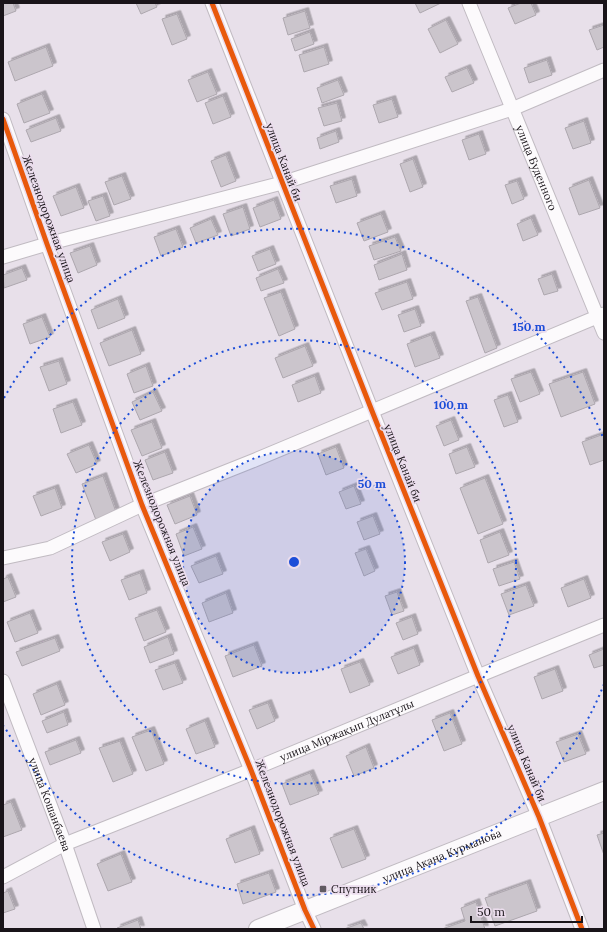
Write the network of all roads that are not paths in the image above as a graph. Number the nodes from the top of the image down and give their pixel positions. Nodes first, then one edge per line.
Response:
1 (212, 3) edge
2 (468, 3) edge
3 (604, 70) edge
4 (512, 109) junction
5 (3, 119) edge
6 (282, 183) junction
7 (47, 244) junction
8 (3, 257) edge
9 (601, 315) edge
10 (604, 333) edge
11 (372, 411) junction
12 (142, 505) junction
13 (3, 558) edge
14 (604, 625) edge
15 (478, 676) junction
16 (3, 681) edge
17 (252, 770) junction
18 (604, 791) edge
19 (539, 817) junction
20 (65, 844) junction
21 (3, 877) edge
22 (305, 910) junction
23 (94, 929) edge
24 (258, 929) edge
25 (314, 929) edge
26 (582, 929) edge

1 - 6 street, улица Канай би
2 - 4 street, улица Буденного
3 - 4 street
4 - 6 street
4 - 9 street, улица Буденного
5 - 7 street, Железнодорожная улица
6 - 7 street
6 - 11 street, улица Канай би
7 - 8 street
7 - 12 street, Железнодорожная улица
9 - 10 street, улица Буденного
9 - 11 street
11 - 12 street
11 - 15 street, улица Канай би
12 - 13 street
12 - 17 street, Железнодорожная улица
14 - 15 street, улица Міржақып Дулатұлы
15 - 17 street, улица Міржақып Дулатұлы
15 - 19 street, улица Канай би
16 - 20 street, улица Кошанбаева
17 - 20 street, улица Міржақып Дулатұлы
17 - 22 street, Железнодорожная улица
18 - 19 main road, улица Акана Курманова
19 - 22 main road, улица Акана Курманова
19 - 26 street, улица Канай би
20 - 21 street, улица Міржақып Дулатұлы
20 - 23 street, улица Кошанбаева
22 - 24 main road, улица Акана Курманова
22 - 25 street, Железнодорожная улица

